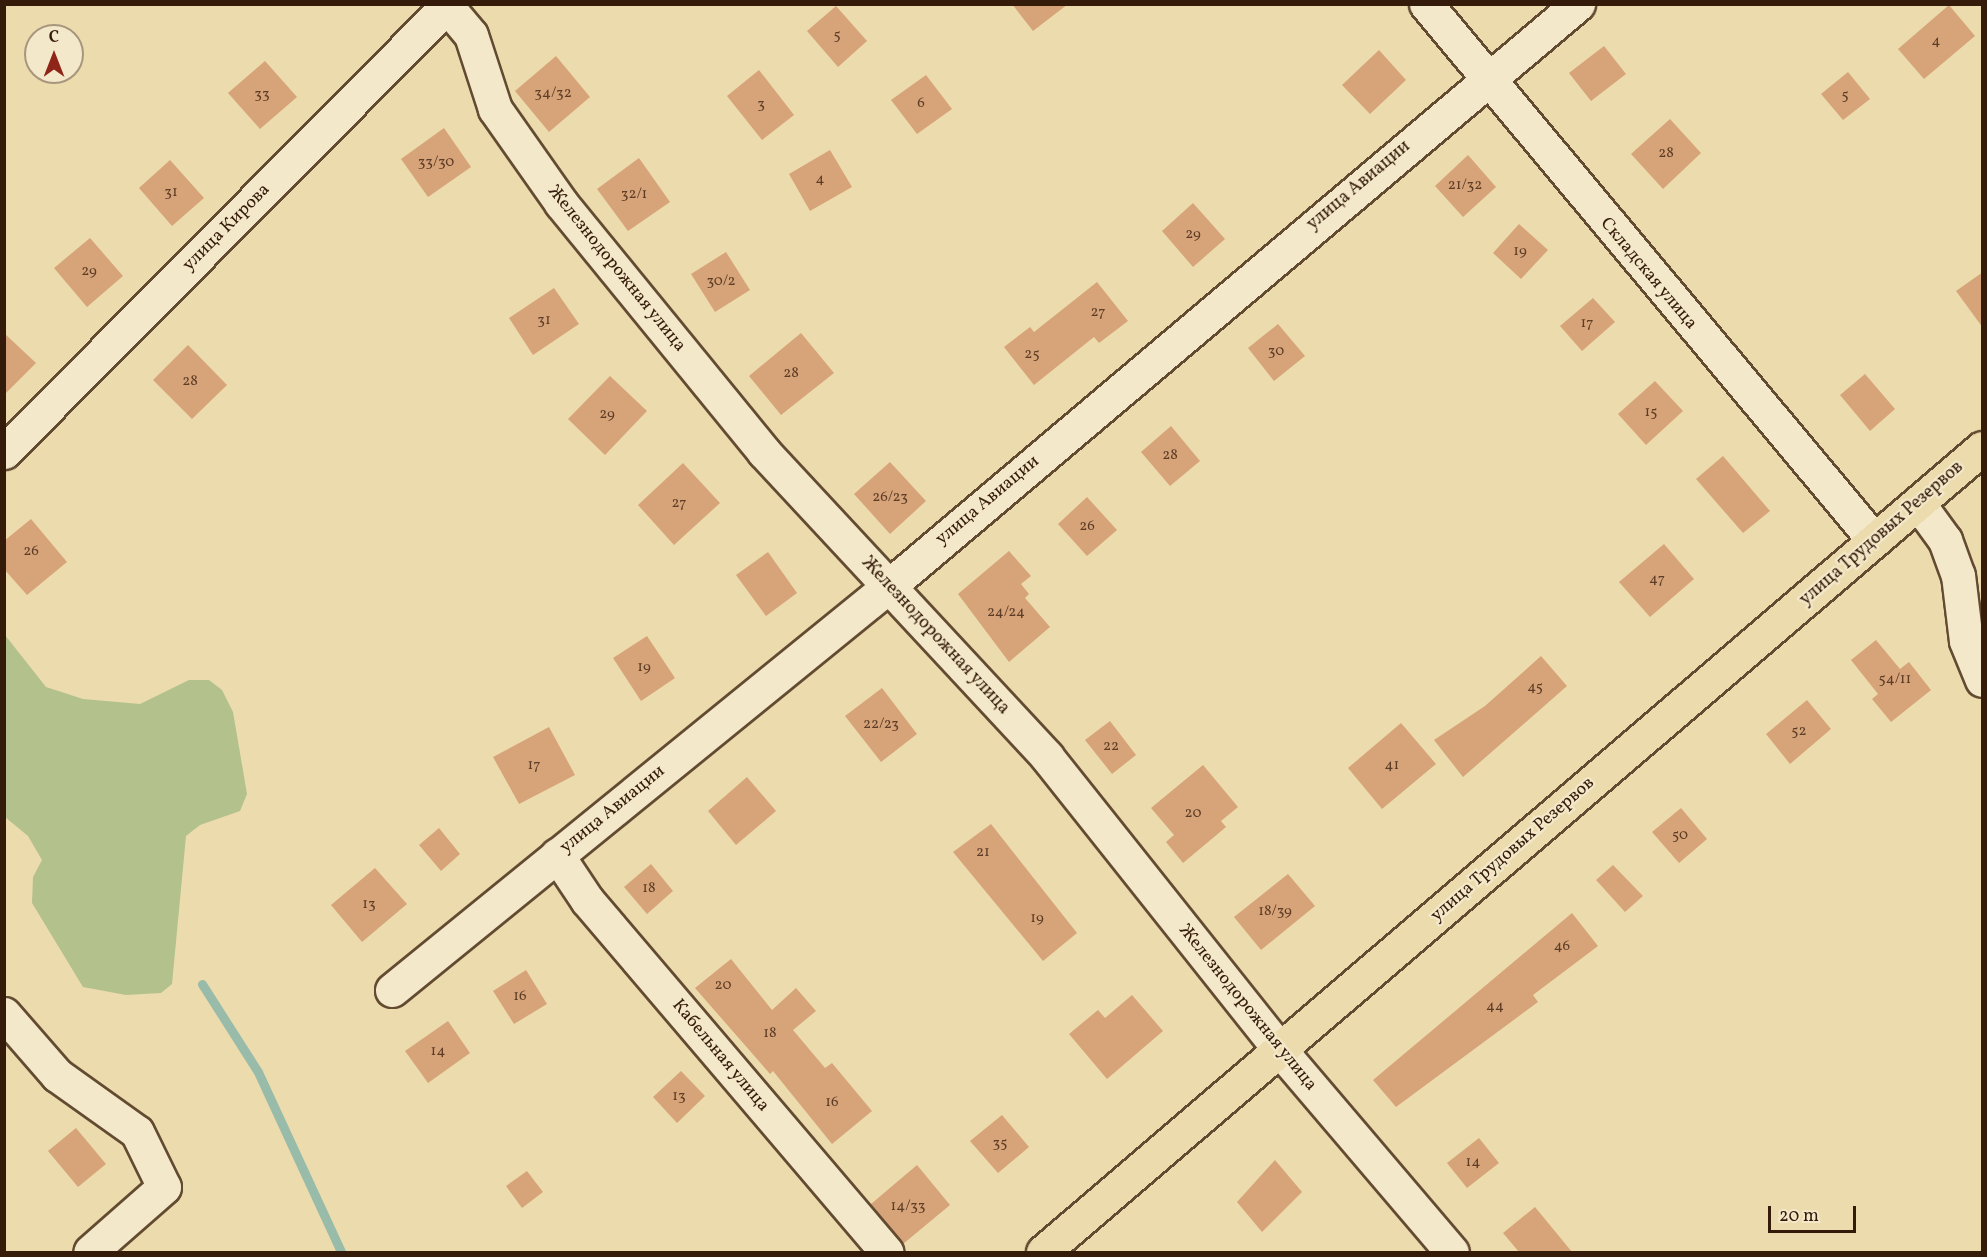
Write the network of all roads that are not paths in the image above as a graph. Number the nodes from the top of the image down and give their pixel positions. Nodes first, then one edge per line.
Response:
1 (1426, 4) edge
2 (1578, 4) edge
3 (447, 5) edge
4 (1485, 78) junction
5 (1983, 448) edge
6 (4, 452) edge
7 (1918, 503) junction
8 (1874, 540) junction
9 (889, 586) junction
10 (1983, 680) edge
11 (557, 855) junction
12 (392, 990) dead end
13 (4, 1014) edge
14 (1280, 1050) junction
15 (90, 1252) edge
16 (887, 1252) edge
17 (1043, 1252) edge
18 (1452, 1252) edge

1 - 4 street, Складская улица
2 - 4 street, улица Авиации
3 - 6 street, улица Кирова
3 - 9 street, Железнодорожная улица
4 - 8 street, Складская улица
4 - 9 street, улица Авиации
5 - 7 main road, улица Трудовых Резервов
7 - 8 main road, улица Трудовых Резервов
7 - 10 street
8 - 14 main road, улица Трудовых Резервов
9 - 11 street, улица Авиации
9 - 14 street, Железнодорожная улица
11 - 12 street, улица Авиации
11 - 16 street, Кабельная улица
13 - 15 street
14 - 17 main road, улица Трудовых Резервов
14 - 18 street, Железнодорожная улица

